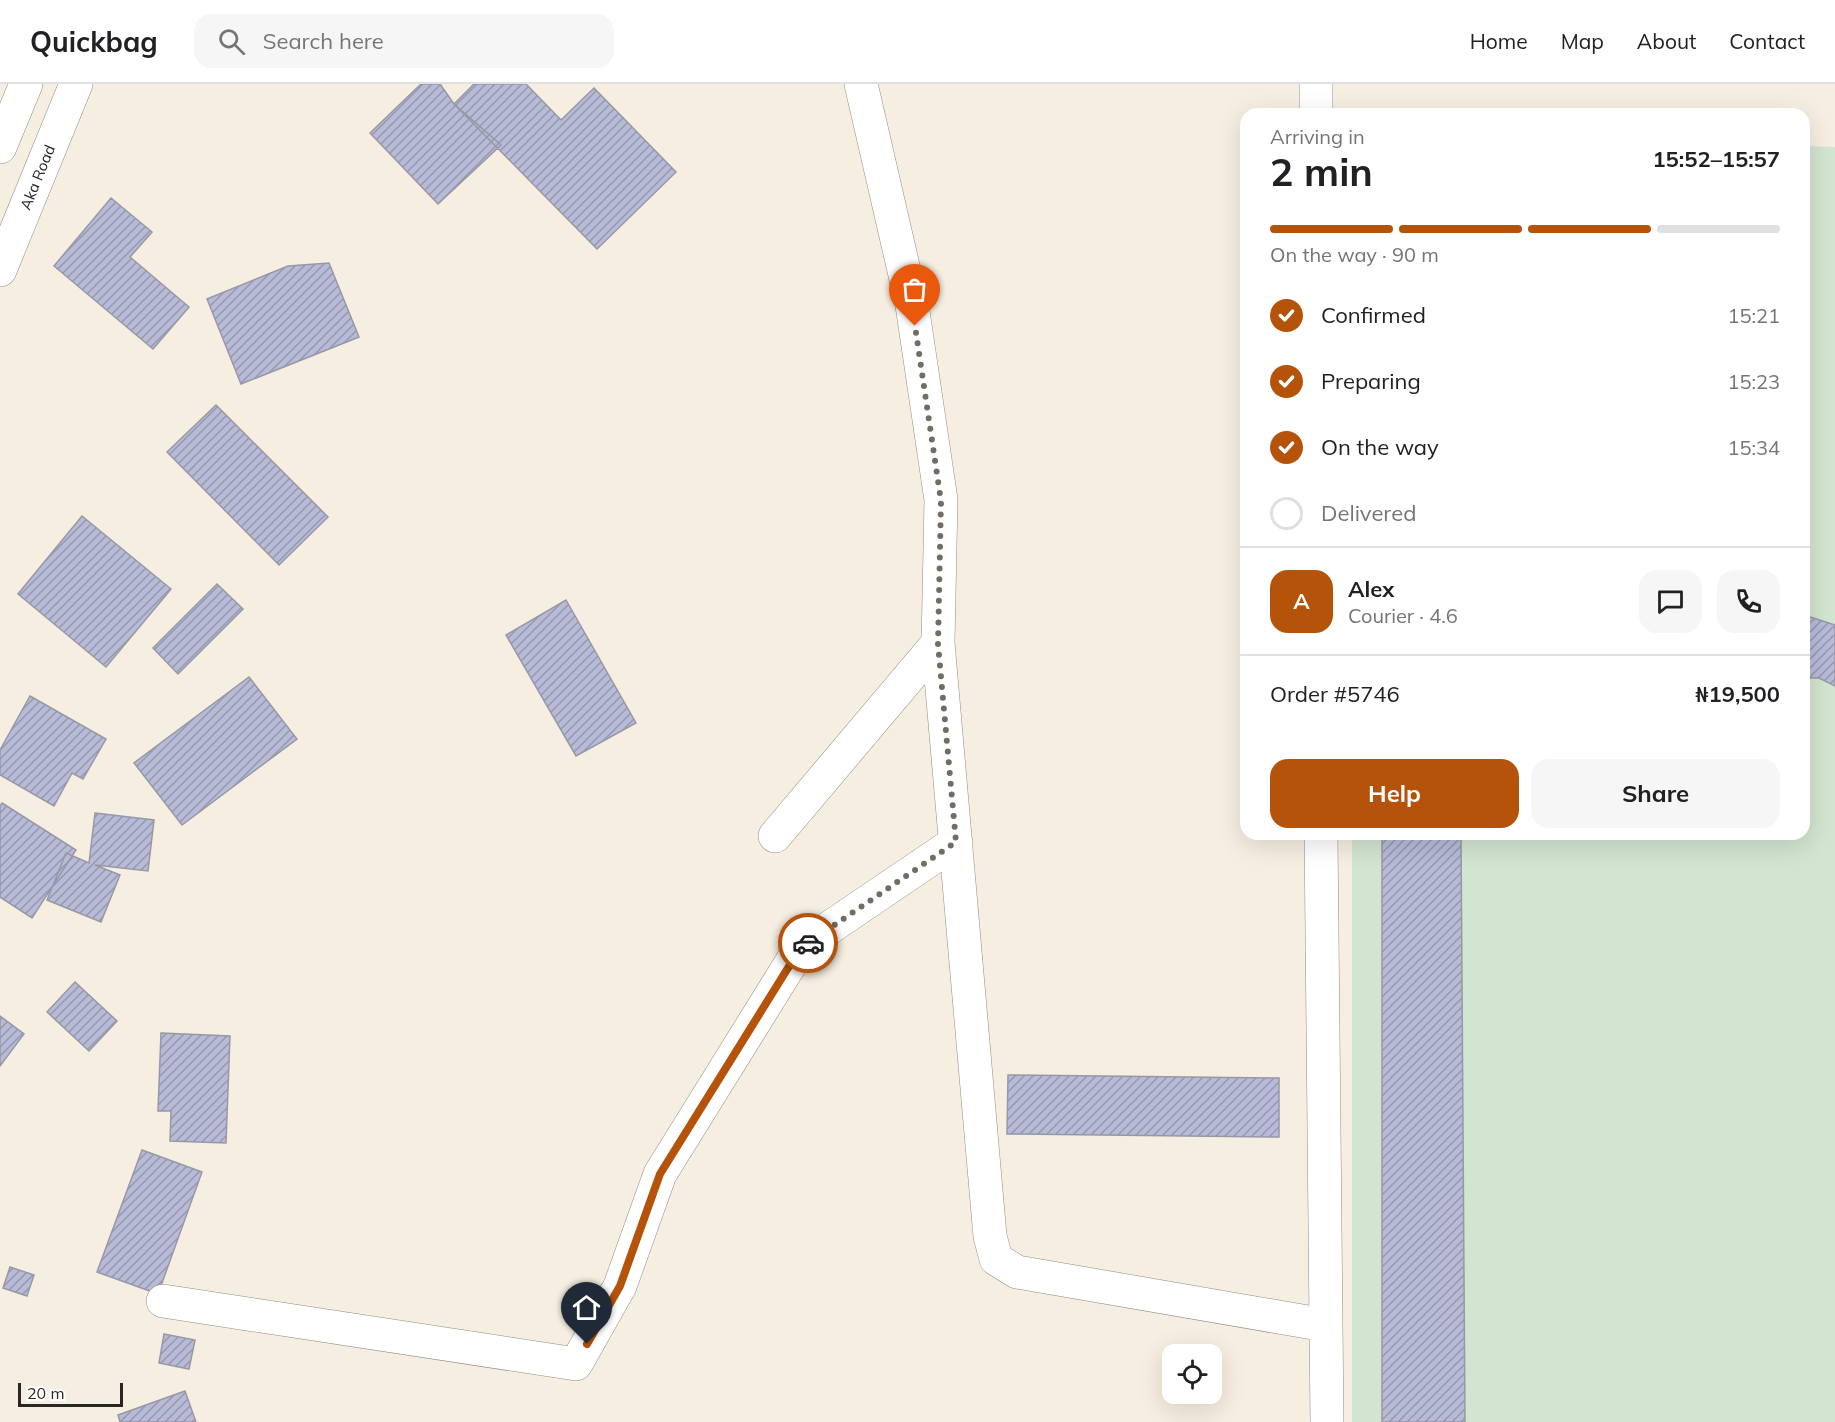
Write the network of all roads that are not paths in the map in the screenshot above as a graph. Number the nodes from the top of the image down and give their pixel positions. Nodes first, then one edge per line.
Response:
1 (26, 84) edge
2 (76, 84) edge
3 (861, 84) edge
4 (1316, 84) edge
5 (1316, 108) edge
6 (0, 147) edge
7 (0, 270) edge
8 (938, 644) junction
9 (775, 836) dead end
10 (1321, 840) edge
11 (956, 842) junction
12 (163, 1301) dead end
13 (1325, 1325) junction
14 (1327, 1422) edge

1 - 6 street
2 - 7 street, Aka Road
3 - 8 street
4 - 5 street
8 - 9 street
8 - 11 street
10 - 13 street
11 - 12 street
11 - 13 street
13 - 14 street

